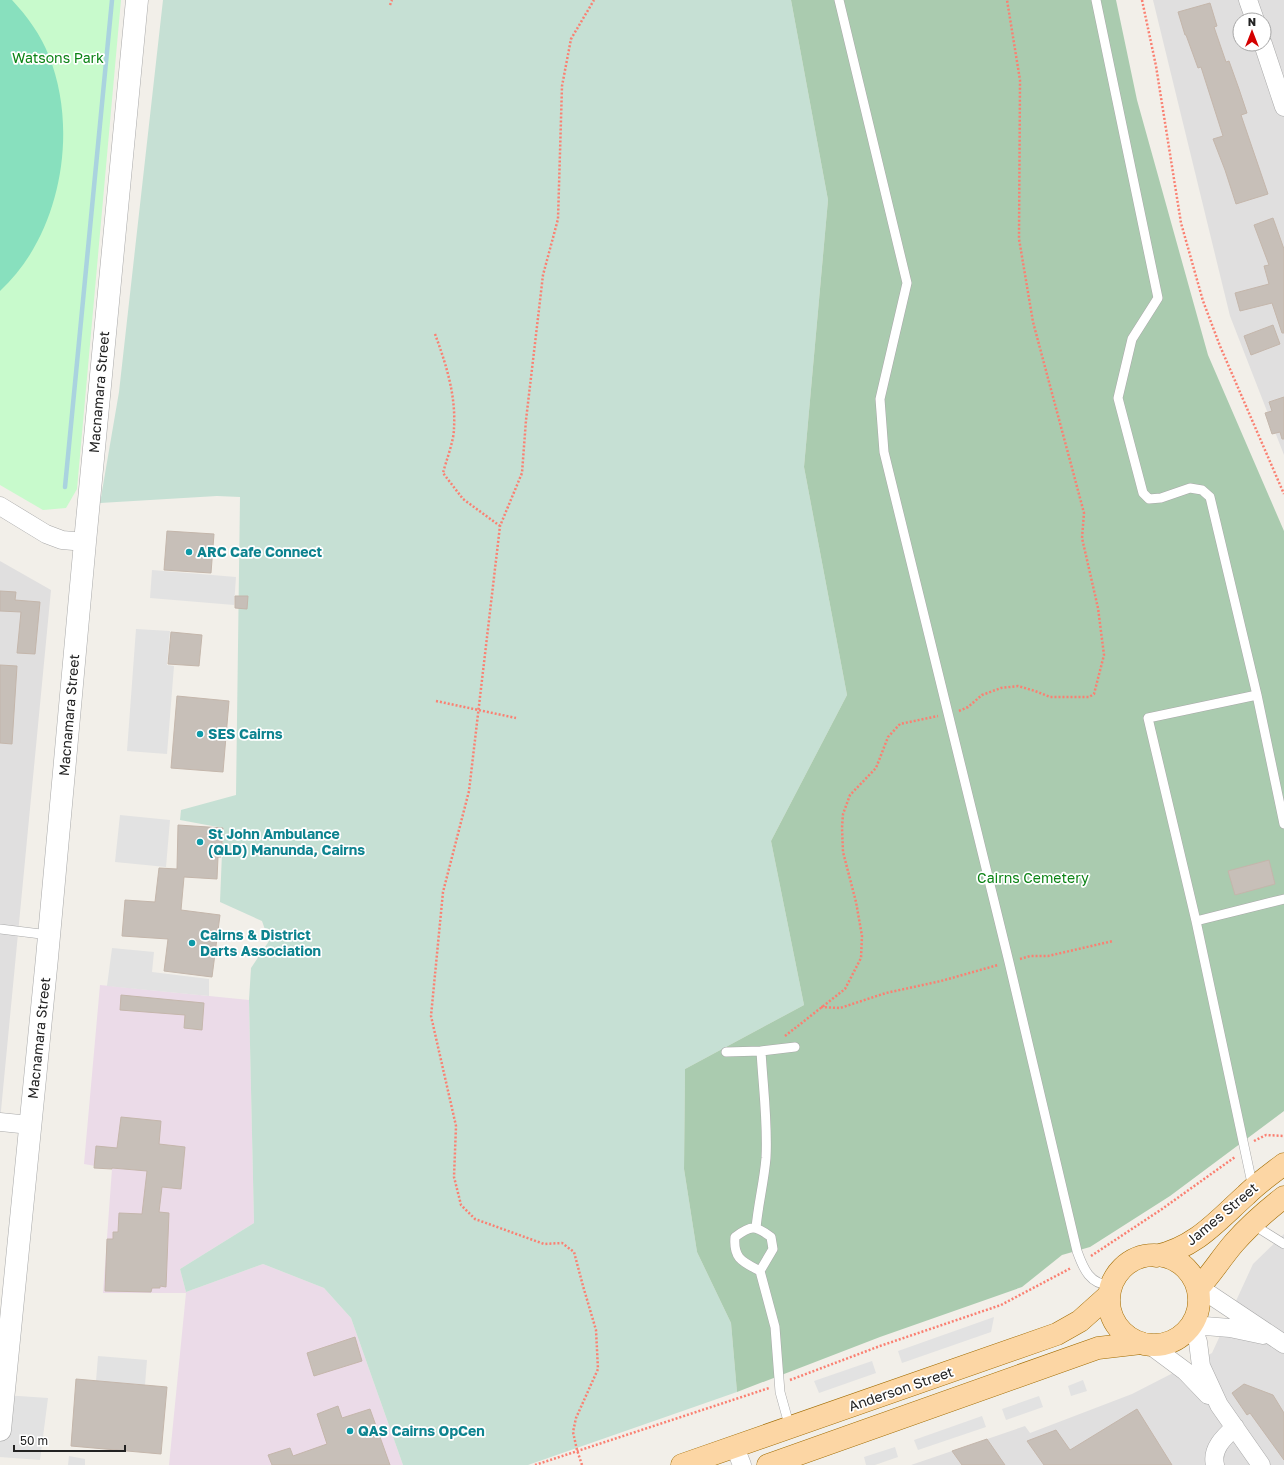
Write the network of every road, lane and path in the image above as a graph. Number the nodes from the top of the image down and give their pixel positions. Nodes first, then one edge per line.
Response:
1 (137, 0) edge
2 (392, 0) edge
3 (594, 0) edge
4 (839, 0) edge
5 (1007, 0) edge
6 (1096, 0) edge
7 (1142, 0) edge
8 (1248, 0) edge
9 (390, 5) dead end
10 (1252, 12) edge
11 (1266, 52) edge
12 (1284, 107) edge
13 (435, 334) dead end
14 (1284, 494) edge
15 (0, 506) edge
16 (500, 526) junction
17 (85, 542) junction
18 (1257, 695) junction
19 (436, 701) dead end
20 (478, 710) junction
21 (948, 714) junction
22 (516, 718) dead end
23 (1284, 824) edge
24 (1284, 899) edge
25 (1196, 921) junction
26 (0, 929) edge
27 (49, 935) junction
28 (1113, 941) dead end
29 (1009, 962) junction
30 (821, 1007) junction
31 (795, 1047) dead end
32 (761, 1051) junction
33 (726, 1052) dead end
34 (0, 1122) edge
35 (30, 1125) junction
36 (1284, 1136) edge
37 (1245, 1149) junction
38 (1284, 1164) edge
39 (1253, 1188) junction
40 (1284, 1197) edge
41 (1252, 1224) junction
42 (756, 1228) junction
43 (1284, 1244) edge
44 (1156, 1256) junction
45 (1081, 1262) junction
46 (760, 1271) junction
47 (1198, 1289) junction
48 (1110, 1290) junction
49 (1192, 1325) junction
50 (1278, 1341) edge
51 (1146, 1344) junction
52 (779, 1384) junction
53 (1219, 1405) junction
54 (1235, 1427) junction
55 (790, 1428) junction
56 (0, 1430) edge
57 (577, 1450) junction
58 (738, 1456) edge
59 (535, 1465) edge
60 (582, 1465) edge
61 (682, 1465) edge
62 (768, 1465) edge
63 (1215, 1465) edge
64 (1261, 1465) edge

1 - 17 street, Macnamara Street
2 - 9 path
3 - 16 path
4 - 21 lane
5 - 21 path
6 - 18 lane
7 - 14 path
8 - 10 street
11 - 12 street
13 - 16 path
15 - 17 street
16 - 20 path
17 - 27 street, Macnamara Street
18 - 23 lane
18 - 25 lane
19 - 20 path
20 - 22 path
20 - 57 path
21 - 29 lane
21 - 30 path
24 - 25 lane
25 - 37 lane
26 - 27 lane
27 - 35 street, Macnamara Street
28 - 29 path
29 - 30 path
29 - 45 lane
30 - 32 path
31 - 32 lane
32 - 33 lane
32 - 42 lane
34 - 35 street
35 - 56 street, Macnamara Street
36 - 37 path
37 - 39 lane
37 - 45 path
38 - 39 main road, James Street
39 - 44 main road, James Street
40 - 41 main road, James Street
41 - 43 lane
41 - 47 main road, James Street
42 - 46 lane
42 - 46 lane
44 - 47 main road
44 - 48 main road
45 - 48 lane
45 - 52 path
46 - 52 lane
47 - 49 main road
47 - 50 street
48 - 51 main road
48 - 55 main road, Anderson Street
49 - 50 street
49 - 51 main road
49 - 53 street
51 - 53 street
51 - 62 main road, Anderson Street
52 - 55 lane
52 - 57 path
53 - 54 street
54 - 63 street
54 - 64 street
55 - 58 main road, Anderson Street
57 - 59 path
57 - 60 path
58 - 61 main road, Anderson Street

